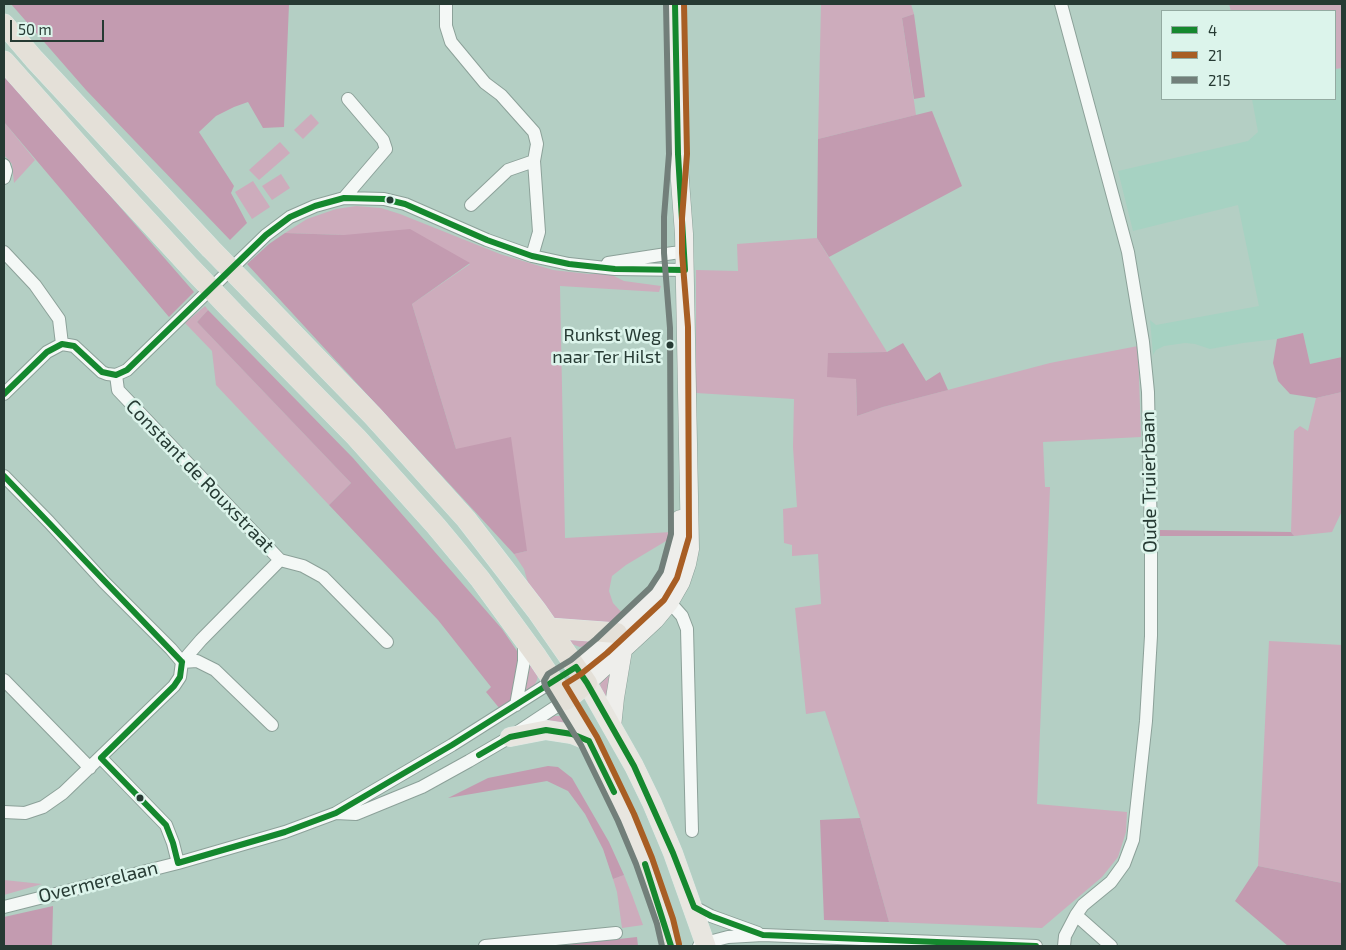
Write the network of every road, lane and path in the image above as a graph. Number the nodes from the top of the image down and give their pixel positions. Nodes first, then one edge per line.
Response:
1 (446, 4) edge
2 (675, 4) edge
3 (1062, 4) edge
4 (4, 24) edge
5 (4, 61) edge
6 (348, 99) dead end
7 (534, 162) junction
8 (4, 165) edge
9 (4, 178) edge
10 (344, 198) junction
11 (471, 205) dead end
12 (4, 252) edge
13 (678, 252) junction
14 (532, 256) junction
15 (591, 266) junction
16 (679, 270) junction
17 (62, 344) junction
18 (116, 375) junction
19 (4, 394) edge
20 (4, 476) edge
21 (280, 560) junction
22 (662, 599) junction
23 (549, 628) junction
24 (524, 638) junction
25 (620, 641) junction
26 (387, 642) dead end
27 (182, 662) junction
28 (582, 675) junction
29 (4, 680) edge
30 (553, 681) junction
31 (566, 700) junction
32 (516, 706) junction
33 (272, 725) dead end
34 (612, 727) junction
35 (510, 737) junction
36 (589, 741) junction
37 (100, 758) junction
38 (90, 768) junction
39 (4, 812) edge
40 (336, 814) junction
41 (692, 831) dead end
42 (178, 863) junction
43 (4, 906) edge
44 (694, 907) junction
45 (1076, 915) junction
46 (616, 933) dead end
47 (763, 935) junction
48 (704, 945) edge
49 (486, 946) edge
50 (671, 946) edge
51 (1036, 946) edge
52 (1064, 946) edge
53 (1111, 946) edge

1 - 7 street
2 - 13 main road
3 - 45 street, Oude Truierbaan
4 - 23 highway, bridge
5 - 24 highway, bridge
6 - 10 street
7 - 11 street
7 - 14 street
8 - 9 street
10 - 14 street, Constant de Rouxstraat
10 - 18 street, Constant de Rouxstraat
12 - 17 street
13 - 15 street
13 - 16 main road
14 - 15 street, Constant de Rouxstraat
15 - 16 street
16 - 22 main road
17 - 18 street
17 - 19 street
18 - 21 street, Constant de Rouxstraat
20 - 27 street
21 - 26 street, Constant de Rouxstraat
21 - 27 street
22 - 25 main road
22 - 41 street
23 - 25 highway
23 - 28 highway
24 - 30 highway
24 - 32 street
25 - 28 main road
25 - 34 main road
27 - 33 street
27 - 37 street
28 - 30 highway
28 - 31 highway
28 - 34 main road
29 - 38 street
30 - 31 highway
30 - 32 street, Overmerelaan
31 - 35 street, Overmerelaan
31 - 36 main road
32 - 40 street, Overmerelaan
34 - 44 main road
35 - 36 main road
35 - 40 street, Overmerelaan
36 - 50 main road
37 - 38 street
37 - 42 street
38 - 39 street
40 - 42 street, Overmerelaan
42 - 43 street, Overmerelaan
44 - 47 street
44 - 48 main road
45 - 52 street, Oude Truierbaan
45 - 53 street
46 - 49 street
47 - 48 street
47 - 51 street

